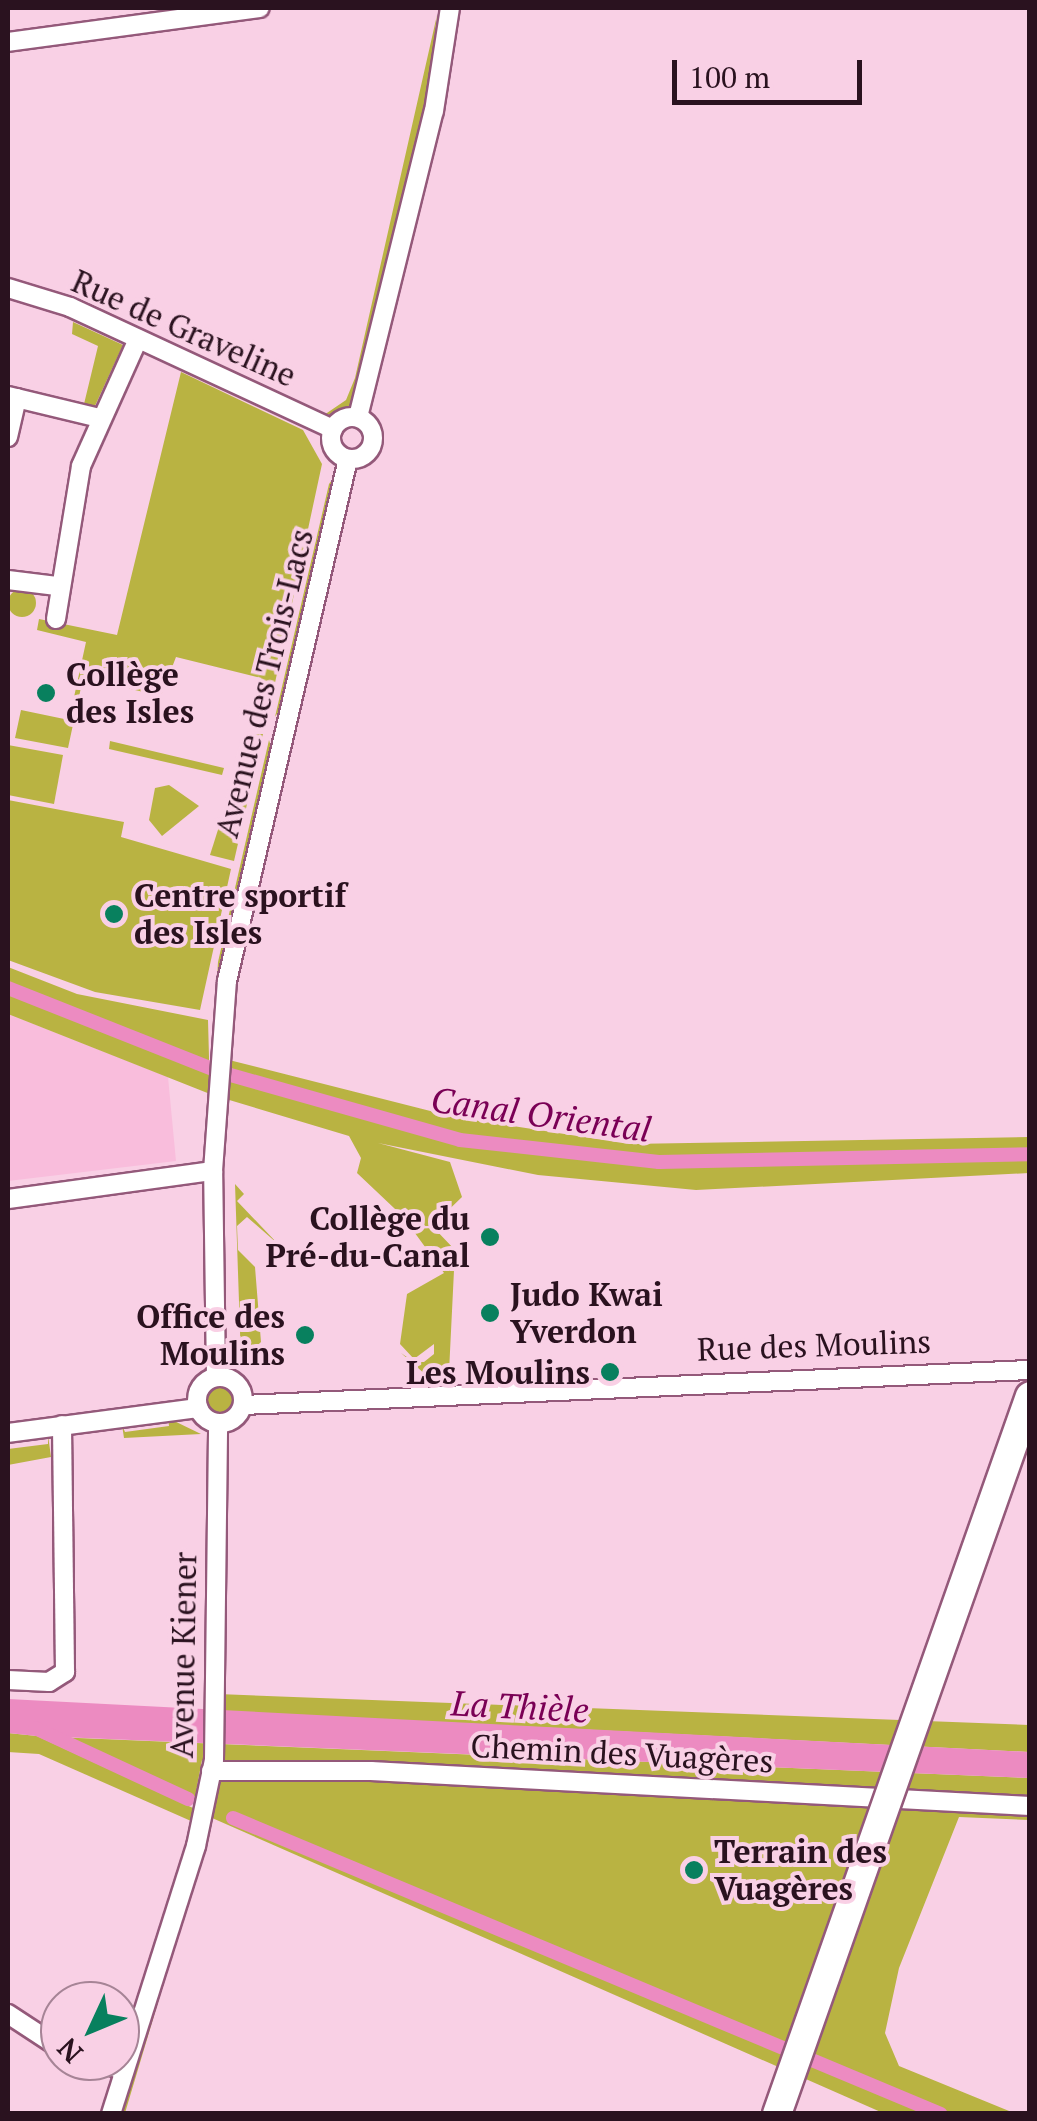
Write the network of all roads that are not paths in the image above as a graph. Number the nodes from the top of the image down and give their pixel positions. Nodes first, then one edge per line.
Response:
1 (260, 8) edge
2 (450, 8) edge
3 (183, 12) edge
4 (8, 42) edge
5 (8, 288) edge
6 (138, 338) junction
7 (12, 397) edge
8 (99, 418) junction
9 (358, 418) junction
10 (333, 429) junction
11 (8, 437) edge
12 (348, 459) junction
13 (8, 580) edge
14 (57, 586) junction
15 (56, 619) dead end
16 (213, 1171) junction
17 (8, 1198) edge
18 (1030, 1370) edge
19 (216, 1377) junction
20 (1030, 1396) edge
21 (243, 1405) junction
22 (198, 1408) junction
23 (218, 1423) junction
24 (62, 1425) junction
25 (8, 1433) edge
26 (1030, 1453) edge
27 (8, 1680) edge
28 (213, 1765) junction
29 (1030, 1806) edge
30 (8, 2014) edge
31 (140, 2016) edge
32 (40, 2035) edge
33 (121, 2081) edge
34 (111, 2114) edge
35 (777, 2114) edge
36 (797, 2114) edge

1 - 3 street
2 - 9 street
3 - 4 street
5 - 6 street, Rue de Graveline
6 - 8 street
6 - 10 street, Rue de Graveline
7 - 8 street
7 - 11 street
8 - 14 street
9 - 10 street
9 - 12 street, Avenue des Trois-Lacs
10 - 12 street
12 - 16 street, Avenue des Trois-Lacs
13 - 14 street
14 - 15 street
16 - 17 street
16 - 19 street
18 - 21 street, Rue des Moulins
19 - 21 street
19 - 22 street
20 - 35 highway, bridge
21 - 23 street
22 - 23 street
22 - 24 street
23 - 28 street, Avenue Kiener
24 - 25 street
24 - 27 street
26 - 36 highway
28 - 29 street, Chemin des Vuagères
28 - 31 street, Avenue Kiener
30 - 32 street
33 - 34 street, Avenue Kiener

